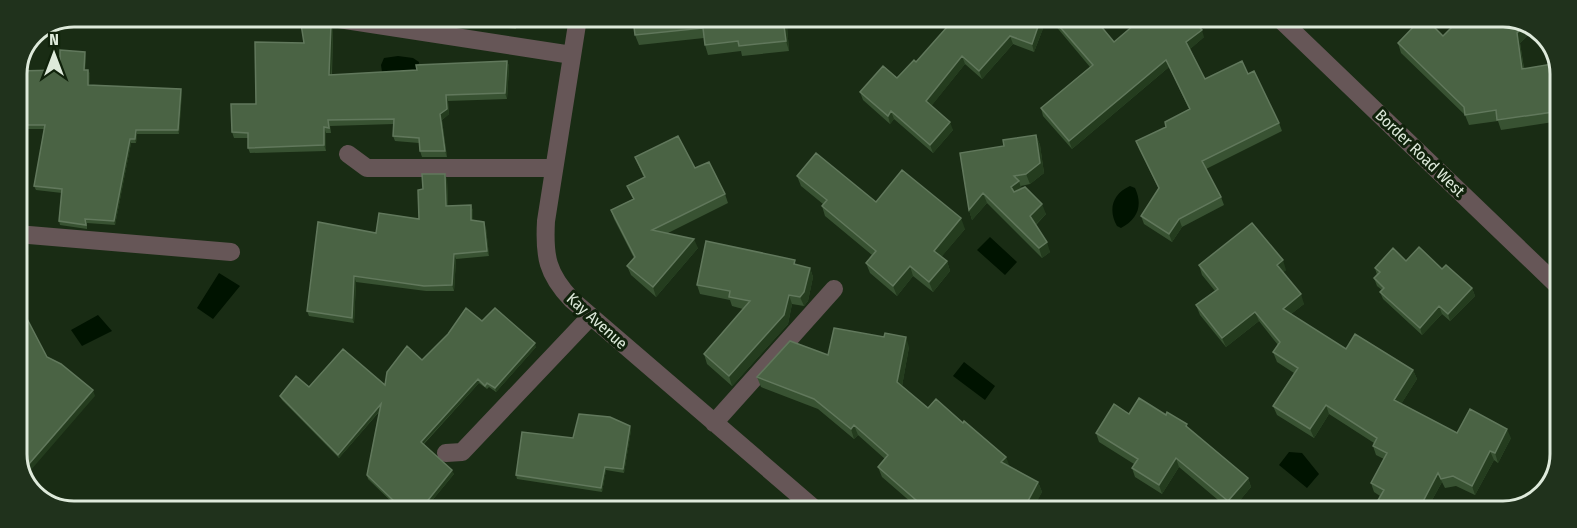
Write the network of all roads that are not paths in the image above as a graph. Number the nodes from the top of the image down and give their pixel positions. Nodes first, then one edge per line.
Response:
1 (391, 27) edge
2 (577, 27) edge
3 (1288, 27) edge
4 (572, 55) junction
5 (348, 154) dead end
6 (554, 168) junction
7 (27, 235) edge
8 (231, 252) dead end
9 (1550, 278) edge
10 (834, 289) dead end
11 (590, 317) junction
12 (714, 423) junction
13 (446, 453) dead end
14 (805, 501) edge

1 - 4 street
2 - 4 street, Kay Avenue
3 - 9 street, Border Road West
4 - 6 street, Kay Avenue
5 - 6 street
6 - 11 street, Kay Avenue
7 - 8 street
10 - 12 street
11 - 12 street, Kay Avenue
11 - 13 street
12 - 14 street, Kay Avenue

